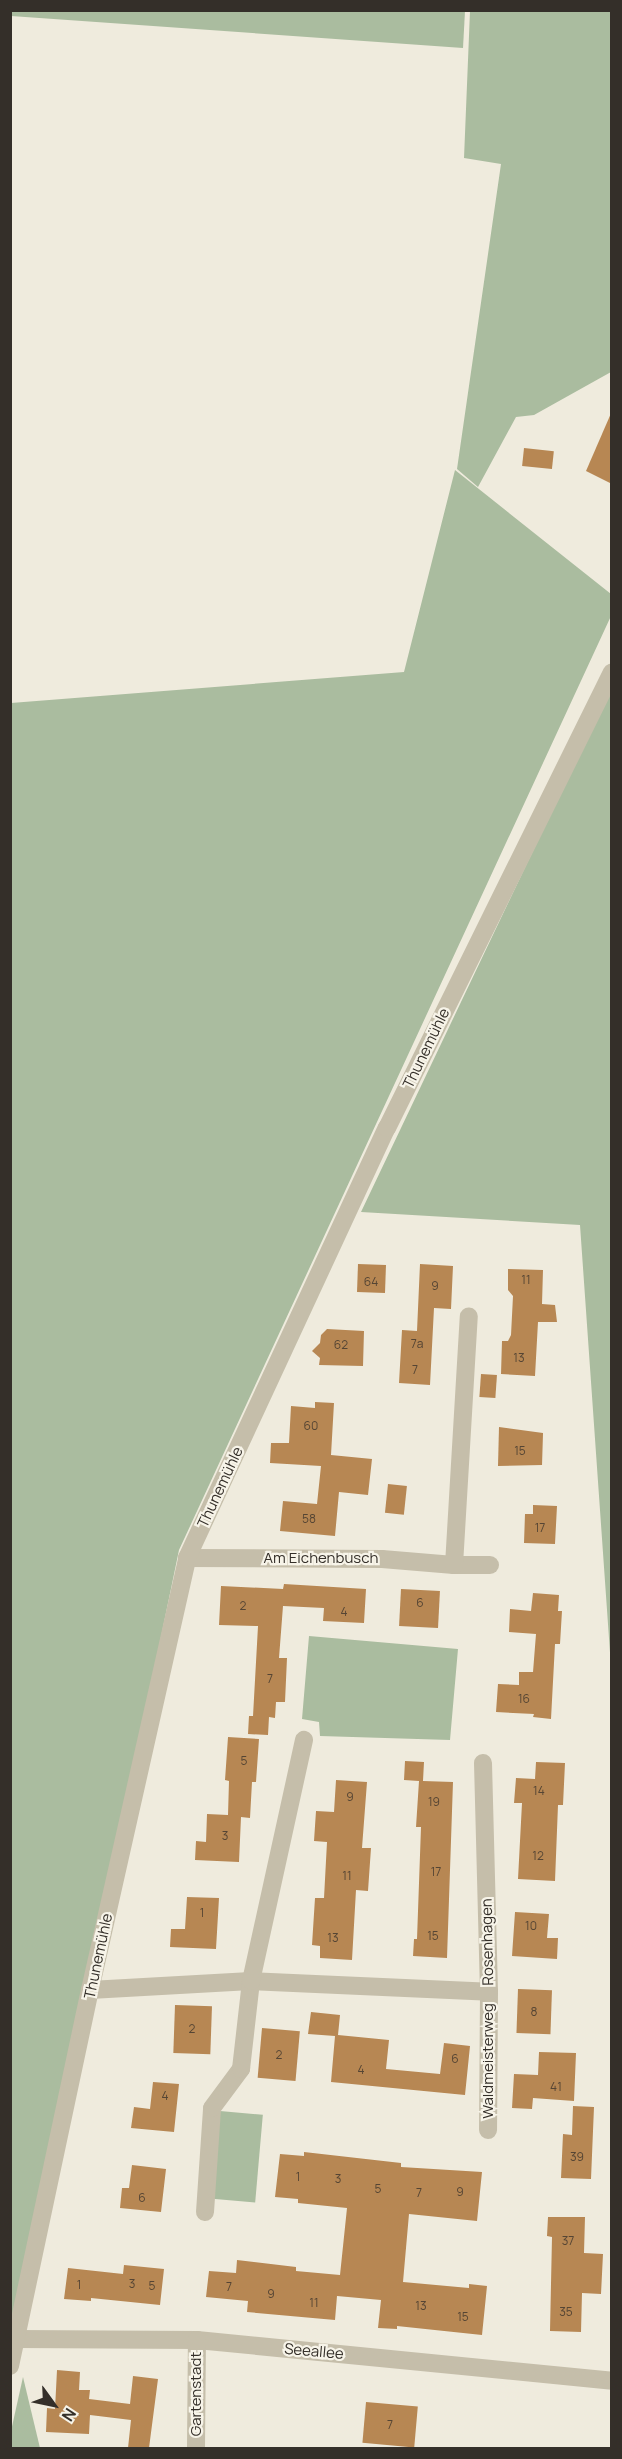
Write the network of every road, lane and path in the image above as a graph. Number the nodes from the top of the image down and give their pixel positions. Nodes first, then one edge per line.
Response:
1 (612, 672) edge
2 (469, 1316) dead end
3 (187, 1558) junction
4 (454, 1565) junction
5 (490, 1565) dead end
6 (304, 1740) dead end
7 (483, 1763) dead end
8 (251, 1981) junction
9 (90, 1990) junction
10 (489, 1992) junction
11 (488, 2130) dead end
12 (205, 2212) dead end
13 (16, 2339) junction
14 (197, 2340) junction
15 (10, 2366) edge
16 (612, 2381) edge
17 (196, 2448) edge

1 - 3 street, Thunemühle
2 - 4 street
3 - 4 street, Am Eichenbusch
3 - 9 street, Thunemühle
4 - 5 street, Am Eichenbusch
6 - 8 street
7 - 10 street, Rosenhagen
8 - 9 street, Rosenhagen
8 - 10 street, Rosenhagen
8 - 12 street
9 - 13 street, Thunemühle
10 - 11 street, Waldmeisterweg
13 - 14 street, Seeallee
13 - 15 street, Thunemühle
14 - 16 street, Seeallee
14 - 17 street, Gartenstadt

